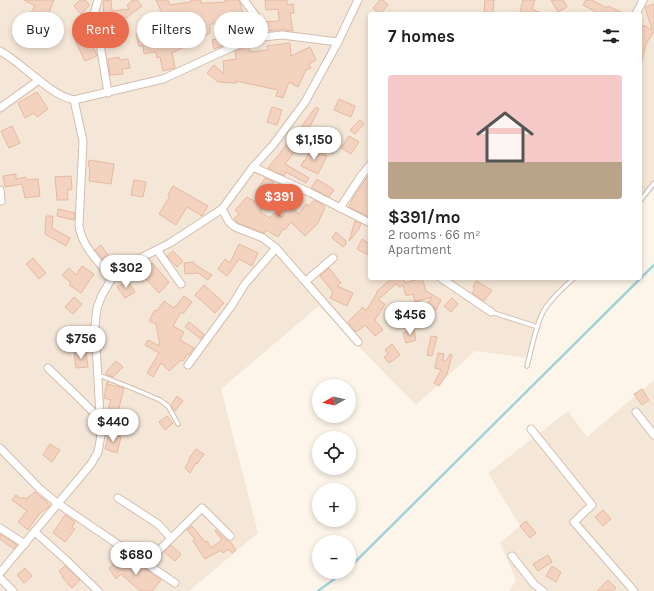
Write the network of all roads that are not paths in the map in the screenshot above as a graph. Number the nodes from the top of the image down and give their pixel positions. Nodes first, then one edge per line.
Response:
1 (98, 0) edge
2 (244, 0) edge
3 (358, 0) edge
4 (643, 0) edge
5 (253, 12) edge
6 (637, 12) edge
7 (268, 36) edge
8 (338, 42) junction
9 (230, 48) edge
10 (0, 51) edge
11 (39, 80) junction
12 (108, 93) junction
13 (74, 100) junction
14 (0, 108) edge
15 (253, 167) junction
16 (368, 167) edge
17 (654, 183) edge
18 (0, 190) edge
19 (642, 198) edge
20 (1, 201) dead end
21 (340, 208) junction
22 (222, 209) junction
23 (368, 222) edge
24 (276, 248) junction
25 (157, 250) junction
26 (333, 258) dead end
27 (112, 278) junction
28 (444, 280) edge
29 (572, 280) edge
30 (306, 281) junction
31 (181, 284) dead end
32 (491, 312) joint
33 (538, 327) junction
34 (358, 342) dead end
35 (188, 365) dead end
36 (528, 366) dead end
37 (48, 368) dead end
38 (99, 376) junction
39 (636, 412) dead end
40 (101, 420) junction
41 (178, 424) dead end
42 (531, 429) dead end
43 (654, 434) edge
44 (0, 448) edge
45 (118, 498) dead end
46 (58, 503) junction
47 (0, 528) edge
48 (35, 532) junction
49 (230, 536) dead end
50 (171, 538) junction
51 (24, 544) junction
52 (512, 556) dead end
53 (146, 564) junction
54 (0, 573) edge
55 (0, 578) edge
56 (175, 583) dead end
57 (13, 591) edge
58 (98, 591) edge
59 (542, 591) edge
60 (634, 591) edge

1 - 12 street
2 - 5 street
3 - 8 street
4 - 6 street
7 - 8 street
8 - 15 street
9 - 12 street
10 - 11 street
11 - 13 street
11 - 14 street
12 - 13 street
13 - 27 street
15 - 21 street
15 - 22 street
16 - 21 street
17 - 19 lane
18 - 20 street
21 - 23 street
22 - 24 street
22 - 25 street
24 - 30 street
24 - 35 street
25 - 27 street
25 - 31 street
26 - 30 street
27 - 38 street
28 - 32 street
29 - 33 lane
30 - 34 street
32 - 33 lane
33 - 36 lane
37 - 40 street
38 - 40 street
38 - 41 lane
39 - 43 street
40 - 46 street
42 - 60 street
44 - 46 street
45 - 50 street
46 - 48 street
46 - 53 street
47 - 51 street
48 - 51 street
48 - 58 street
49 - 50 street
50 - 53 street
51 - 54 street
52 - 59 street
53 - 56 street
55 - 57 street

